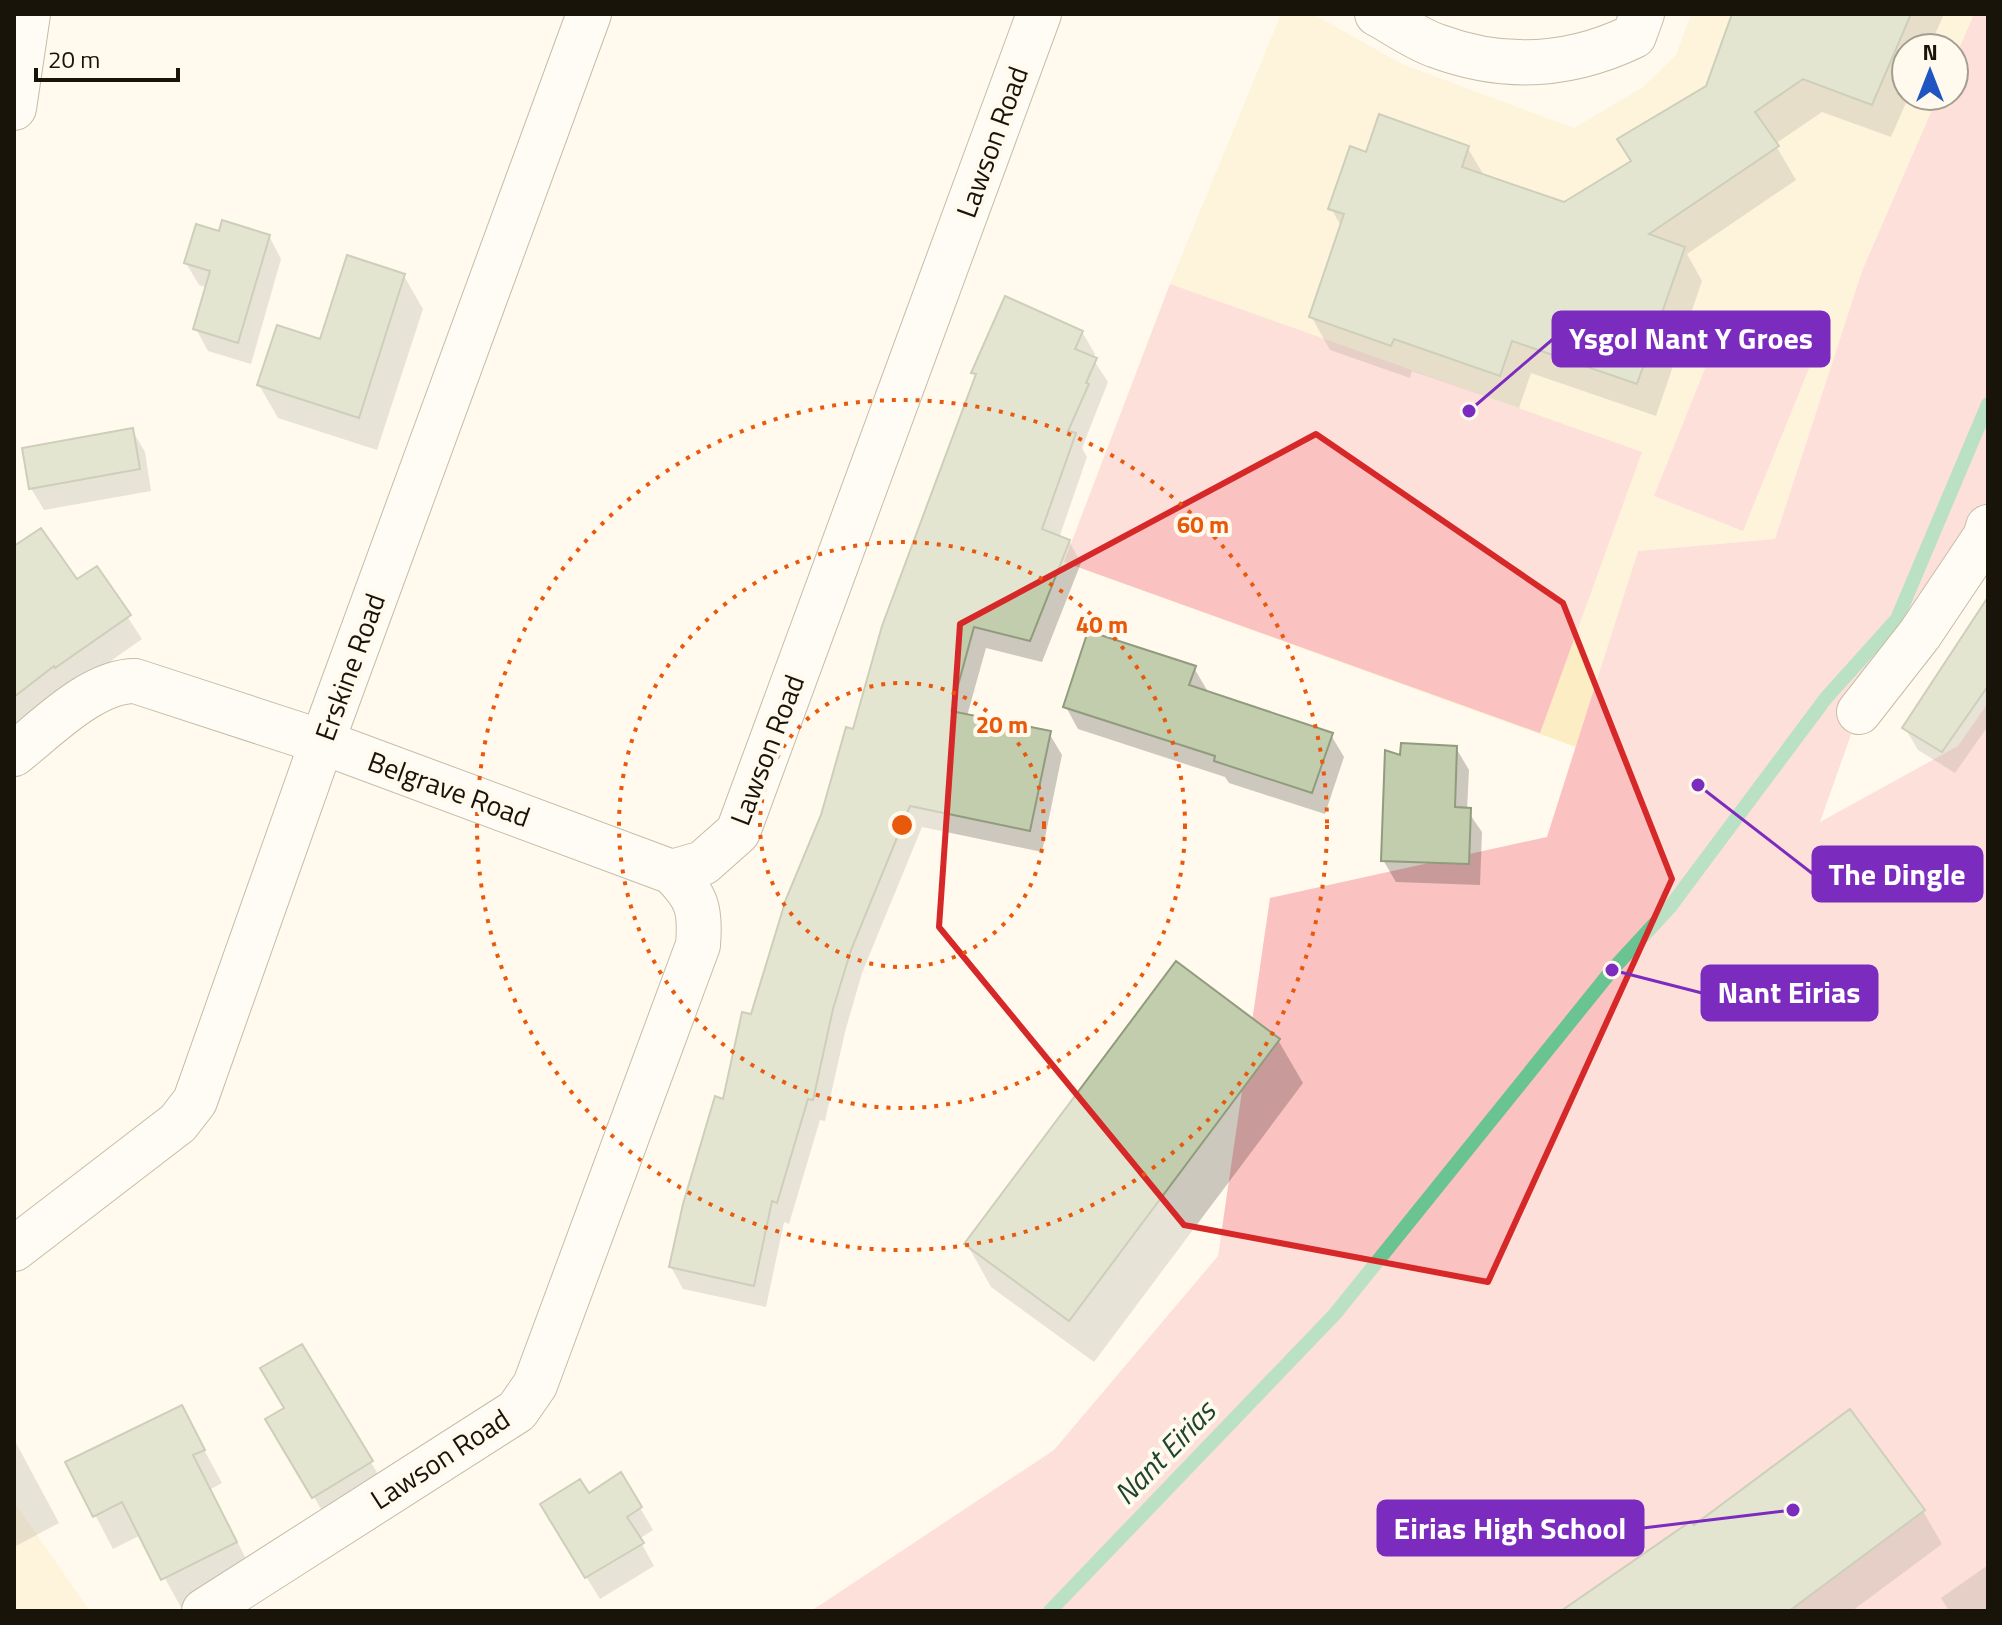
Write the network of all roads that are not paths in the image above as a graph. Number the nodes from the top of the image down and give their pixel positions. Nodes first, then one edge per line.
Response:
1 (28, 14) edge
2 (589, 14) edge
3 (1039, 14) edge
4 (1377, 14) edge
5 (1642, 14) edge
6 (14, 108) edge
7 (1988, 527) edge
8 (1859, 712) dead end
9 (322, 742) junction
10 (14, 754) edge
11 (672, 872) junction
12 (14, 1249) edge
13 (204, 1611) edge

1 - 6 street
2 - 9 street, Erskine Road
3 - 11 street, Lawson Road
4 - 5 street
7 - 8 street
9 - 10 street, Belgrave Road
9 - 11 street, Belgrave Road
9 - 12 street, Erskine Road
11 - 13 street, Lawson Road

